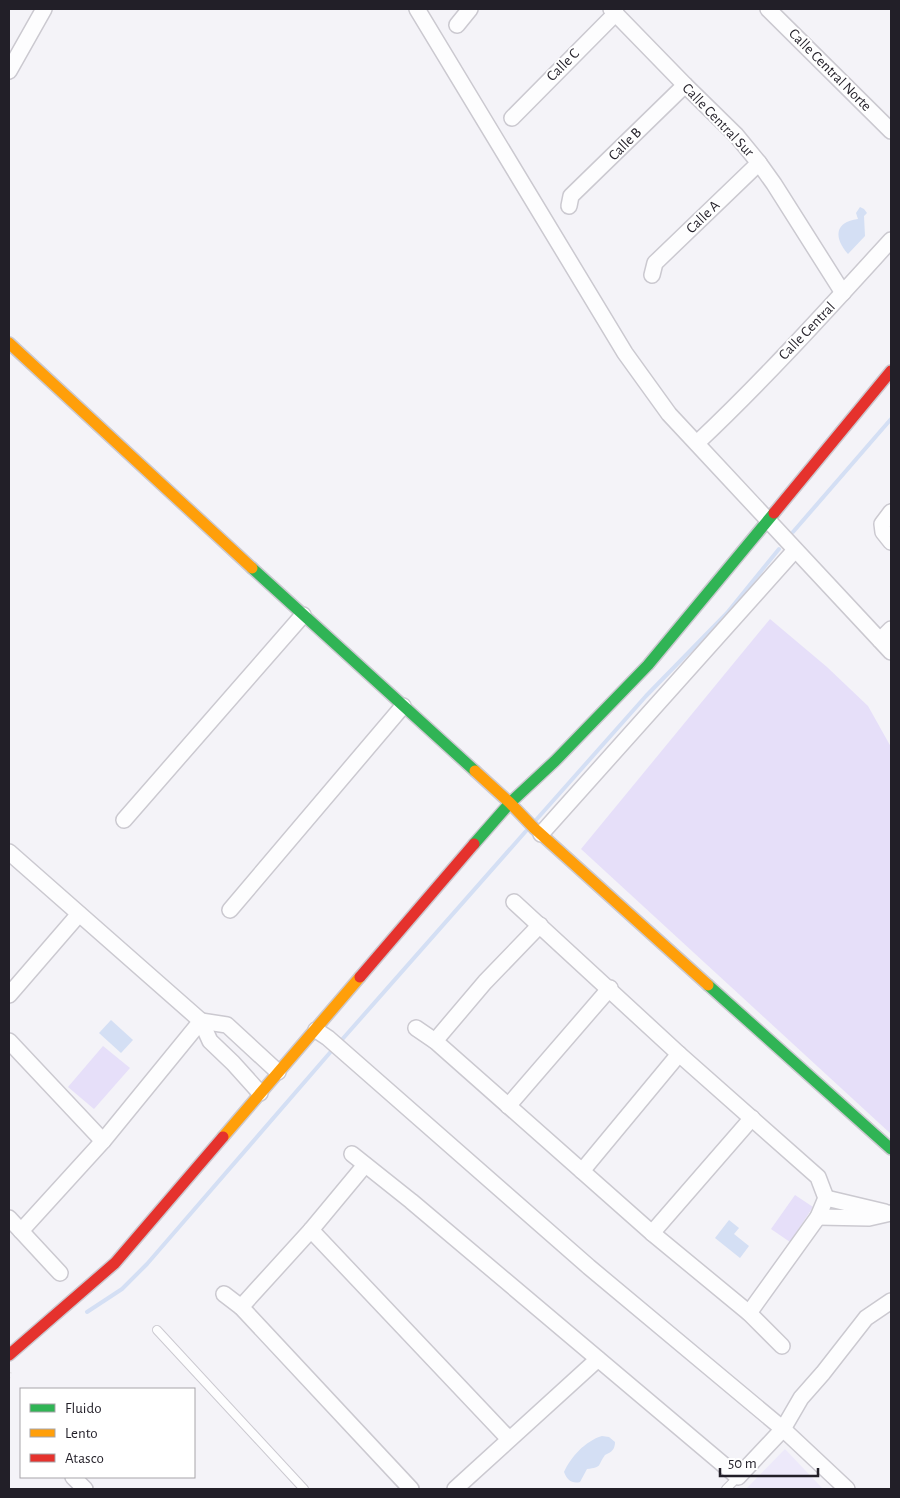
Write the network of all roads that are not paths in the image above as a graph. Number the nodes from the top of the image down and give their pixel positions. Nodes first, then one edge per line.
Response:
1 (44, 9) edge
2 (417, 9) edge
3 (470, 9) edge
4 (768, 9) edge
5 (613, 11) edge
6 (457, 25) dead end
7 (9, 71) edge
8 (684, 85) junction
9 (512, 118) dead end
10 (891, 132) edge
11 (759, 163) junction
12 (569, 206) dead end
13 (891, 240) edge
14 (652, 275) dead end
15 (843, 293) junction
16 (9, 343) edge
17 (891, 371) edge
18 (697, 443) junction
19 (891, 512) edge
20 (768, 521) junction
21 (891, 542) edge
22 (795, 550) junction
23 (303, 615) junction
24 (891, 629) edge
25 (880, 640) junction
26 (891, 652) edge
27 (403, 706) junction
28 (510, 803) junction
29 (124, 820) dead end
30 (538, 831) junction
31 (9, 852) edge
32 (514, 902) dead end
33 (230, 910) dead end
34 (79, 914) junction
35 (540, 925) junction
36 (610, 988) junction
37 (9, 995) edge
38 (201, 1021) junction
39 (416, 1028) dead end
40 (322, 1034) junction
41 (9, 1041) edge
42 (435, 1041) junction
43 (679, 1054) junction
44 (278, 1072) junction
45 (260, 1093) junction
46 (508, 1106) junction
47 (752, 1118) junction
48 (103, 1141) junction
49 (891, 1149) edge
50 (352, 1154) dead end
51 (365, 1165) junction
52 (582, 1171) junction
53 (826, 1198) junction
54 (891, 1213) edge
55 (818, 1217) junction
56 (9, 1218) edge
57 (311, 1230) junction
58 (21, 1231) junction
59 (652, 1233) junction
60 (60, 1273) dead end
61 (224, 1294) dead end
62 (891, 1301) edge
63 (242, 1307) junction
64 (749, 1312) junction
65 (157, 1330) dead end
66 (782, 1346) dead end
67 (9, 1355) edge
68 (598, 1359) junction
69 (784, 1430) junction
70 (509, 1439) junction
71 (738, 1477) junction
72 (74, 1478) edge
73 (85, 1489) edge
74 (304, 1489) edge
75 (411, 1489) edge
76 (455, 1489) edge
77 (726, 1489) edge
78 (847, 1489) edge

1 - 7 street
2 - 18 street
3 - 6 street
4 - 10 street, Calle Central Norte
5 - 8 street, Calle Central Sur
5 - 9 street, Calle C
8 - 11 street, Calle Central Sur
8 - 12 street, Calle B
11 - 14 street, Calle A
11 - 15 street, Calle Central Sur
13 - 15 street, Calle Central
15 - 18 street, Calle Central
16 - 23 street
17 - 20 street
18 - 20 street
19 - 21 street
20 - 22 street
20 - 28 street
22 - 25 street
22 - 30 street
23 - 27 street
23 - 29 street
24 - 25 street
25 - 26 street
27 - 28 street
27 - 33 street
28 - 30 street
28 - 40 street
30 - 49 street
31 - 34 street
32 - 35 street
34 - 37 street
34 - 38 street
35 - 36 street
35 - 42 street
36 - 43 street
36 - 46 street
38 - 44 street
38 - 45 street
38 - 48 street
39 - 42 street
40 - 44 street
40 - 69 street
41 - 48 street
42 - 46 street
43 - 47 street
43 - 52 street
44 - 45 street
45 - 67 street
46 - 52 street
47 - 53 street
47 - 59 street
48 - 58 street
50 - 51 street
51 - 57 street
51 - 68 street
52 - 59 street
53 - 54 street
53 - 55 street
54 - 55 street
55 - 64 street
56 - 58 street
57 - 63 street
57 - 70 street
58 - 60 street
59 - 64 street
61 - 63 street
62 - 69 street
63 - 75 street
64 - 66 street
65 - 74 lane
68 - 70 street
68 - 71 street
69 - 71 street
69 - 78 street
70 - 76 street
71 - 77 lane
72 - 73 street

